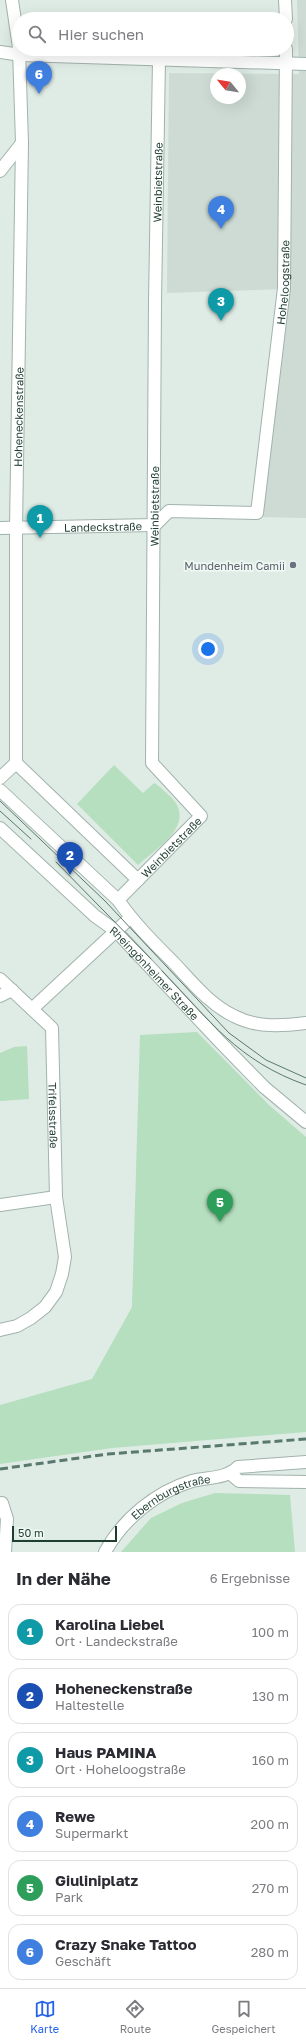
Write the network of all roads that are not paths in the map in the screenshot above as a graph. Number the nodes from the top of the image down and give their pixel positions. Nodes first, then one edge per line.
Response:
1 (12, 0) edge
2 (285, 0) edge
3 (14, 12) edge
4 (286, 12) edge
5 (12, 51) edge
6 (0, 52) edge
7 (20, 56) edge
8 (113, 56) edge
9 (286, 56) edge
10 (159, 59) junction
11 (287, 63) junction
12 (306, 64) edge
13 (22, 143) junction
14 (0, 171) edge
15 (257, 513) joint
16 (154, 525) junction
17 (0, 528) edge
18 (16, 529) junction
19 (16, 763) junction
20 (0, 778) edge
21 (0, 790) edge
22 (0, 828) edge
23 (138, 880) junction
24 (118, 900) junction
25 (130, 918) junction
26 (116, 931) junction
27 (0, 979) edge
28 (12, 990) junction
29 (0, 996) edge
30 (32, 1008) junction
31 (306, 1023) edge
32 (306, 1122) edge
33 (56, 1197) junction
34 (0, 1205) edge
35 (0, 1330) edge
36 (306, 1462) edge
37 (231, 1474) junction
38 (306, 1482) edge
39 (2, 1503) dead end
40 (5, 1552) edge
41 (105, 1552) edge

1 - 3 street, Hoheneckenstraße
2 - 4 street
5 - 6 street
7 - 13 street, Hoheneckenstraße
8 - 10 street
9 - 11 street, Hoheloogstraße
10 - 11 street
10 - 16 street, Weinbietstraße
11 - 12 street
11 - 15 street, Hoheloogstraße
13 - 14 street
13 - 18 street, Hoheneckenstraße
15 - 16 street, Landeckstraße
16 - 18 street, Landeckstraße
16 - 23 street, Weinbietstraße
17 - 18 street, Landeckstraße
18 - 19 street, Hoheneckenstraße
19 - 20 street
19 - 23 street
21 - 24 street, Rheingönheimer Straße
22 - 26 street, Rheingönheimer Straße
23 - 24 street, Weinbietstraße
24 - 25 street, Rheingönheimer Straße
25 - 26 street
25 - 31 street, Rheingönheimer Straße
26 - 30 street
26 - 32 street, Rheingönheimer Straße
27 - 28 street, Trifelsstraße
28 - 29 street
28 - 30 street, Trifelsstraße
30 - 33 street, Trifelsstraße
33 - 34 street
33 - 35 street, Trifelsstraße
36 - 37 street, Ebernburgstraße
37 - 38 street
37 - 41 street, Ebernburgstraße
39 - 40 street

